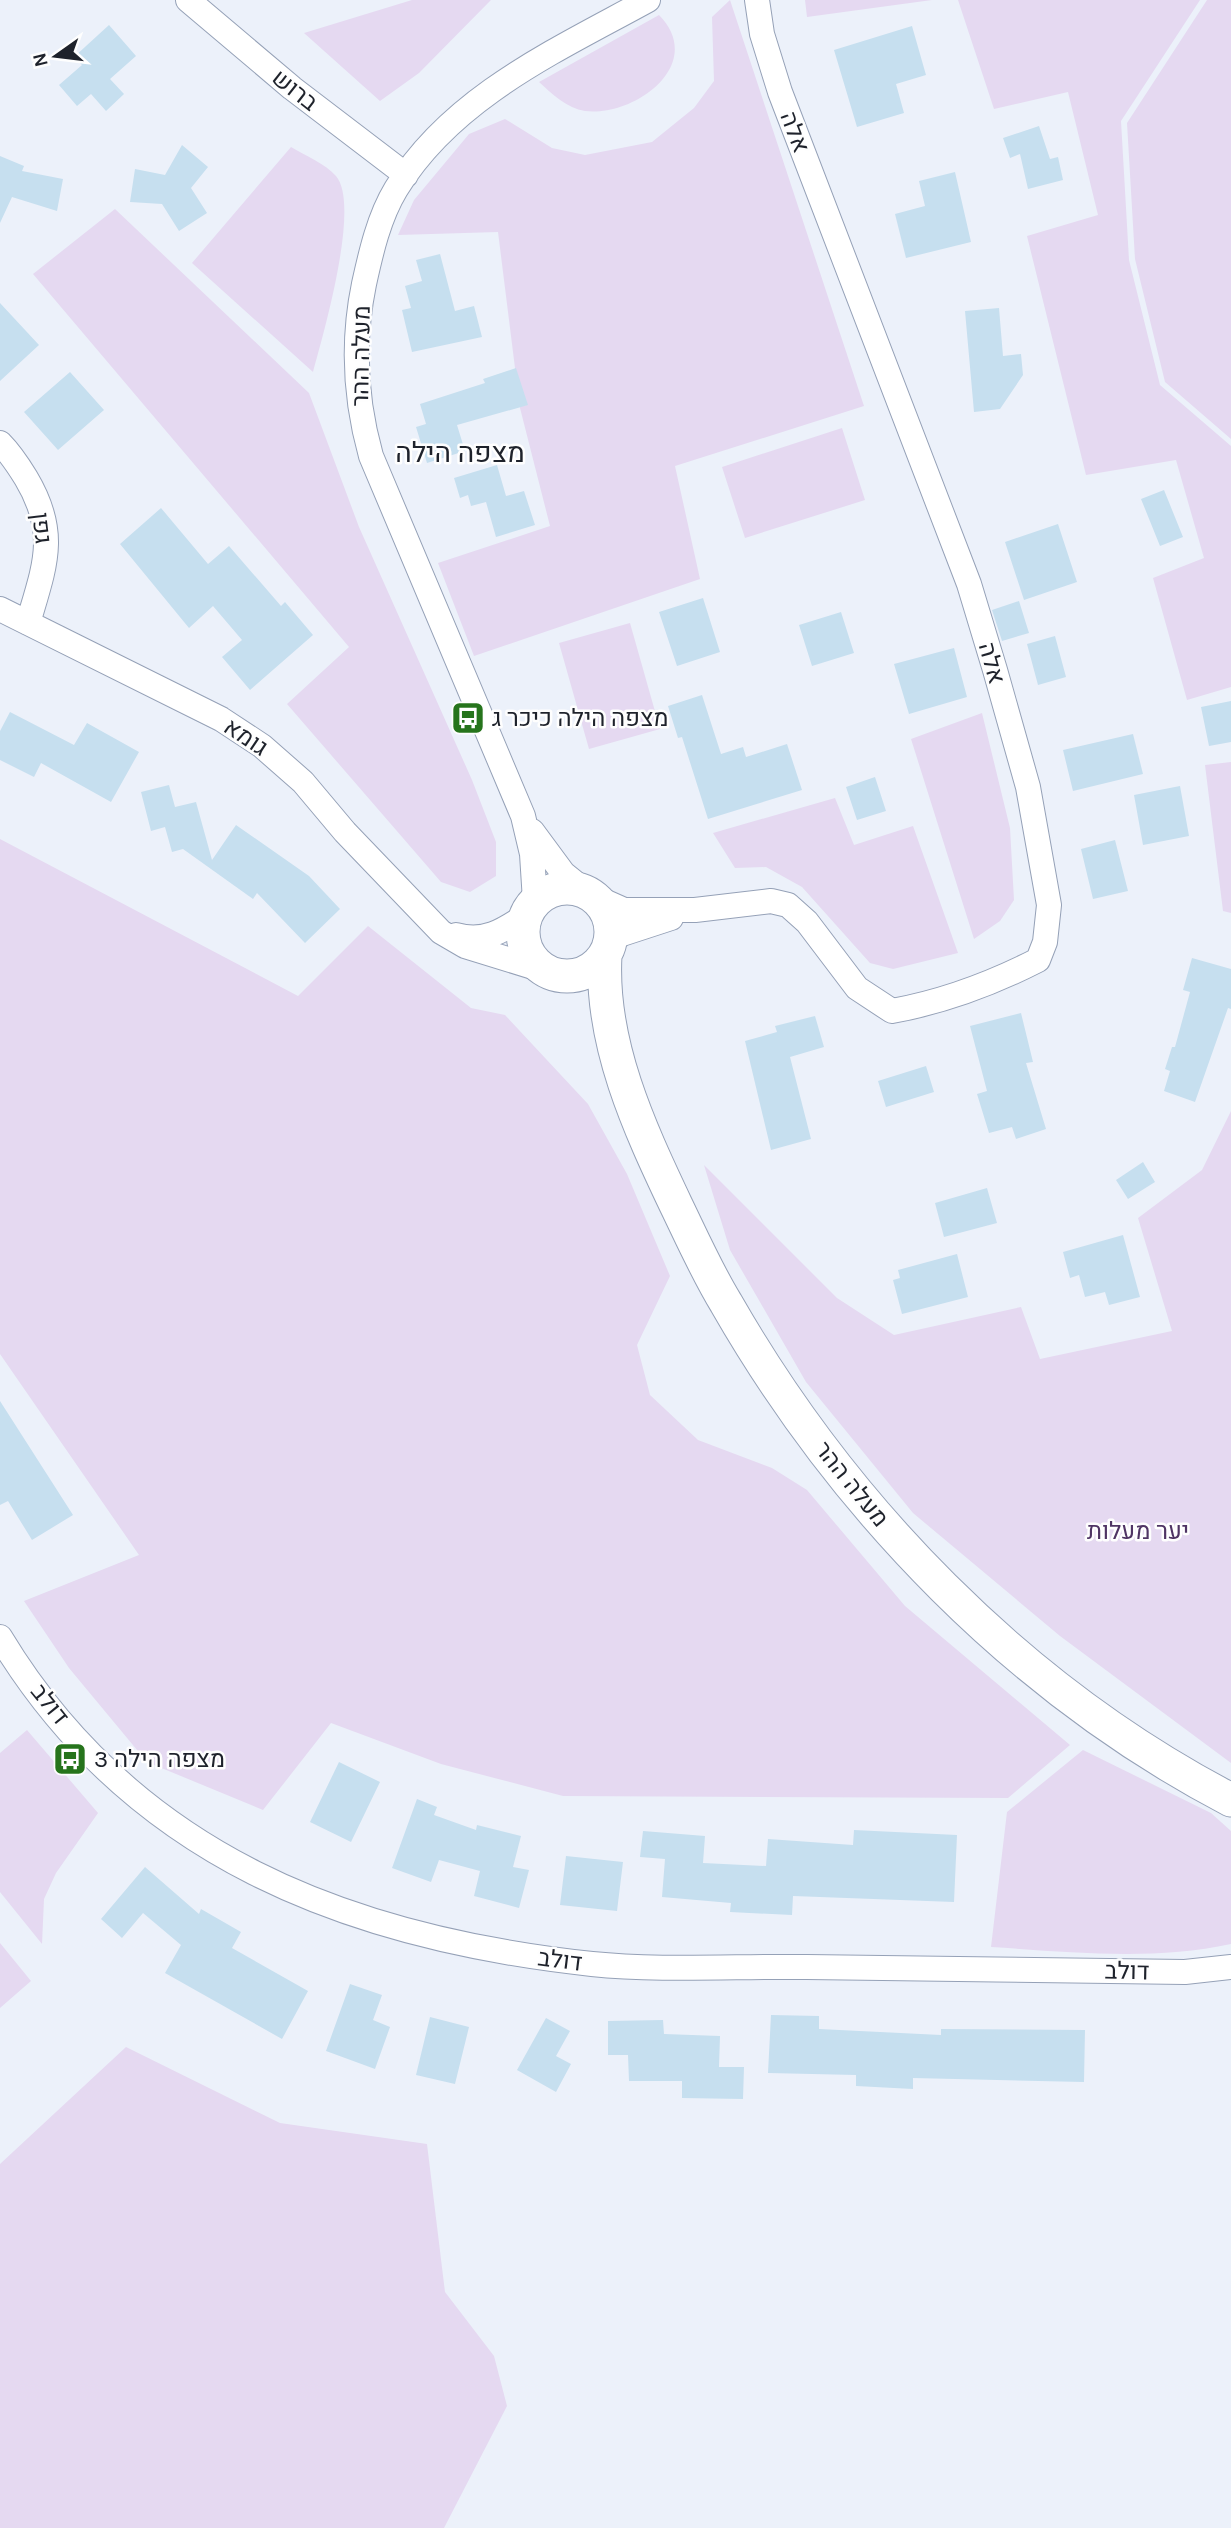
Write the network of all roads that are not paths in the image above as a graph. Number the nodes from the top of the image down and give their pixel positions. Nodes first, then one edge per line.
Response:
1 (188, 0) edge
2 (648, 0) edge
3 (757, 0) edge
4 (406, 175) junction
5 (0, 443) edge
6 (0, 609) edge
7 (28, 622) junction
8 (523, 816) junction
9 (590, 894) junction
10 (530, 908) junction
11 (695, 910) junction
12 (442, 932) junction
13 (608, 948) junction
14 (554, 974) junction
15 (620, 1069) junction
16 (0, 1637) edge
17 (1225, 1794) edge
18 (1231, 1967) edge

1 - 4 street, ברוש
2 - 4 street, מעלה ההר
3 - 11 street, אלה
4 - 8 street, מעלה ההר
5 - 7 street, גפן
6 - 7 street, גומא
7 - 12 street, גומא
8 - 9 street, מעלה ההר
8 - 10 street, מעלה ההר
9 - 10 street
9 - 11 street, אלה
9 - 13 street
10 - 12 street
10 - 14 street
11 - 13 street, אלה
12 - 14 street, גומא
13 - 14 street
13 - 15 street, מעלה ההר
14 - 15 street, מעלה ההר
15 - 17 street, מעלה ההר
16 - 18 street, דולב

